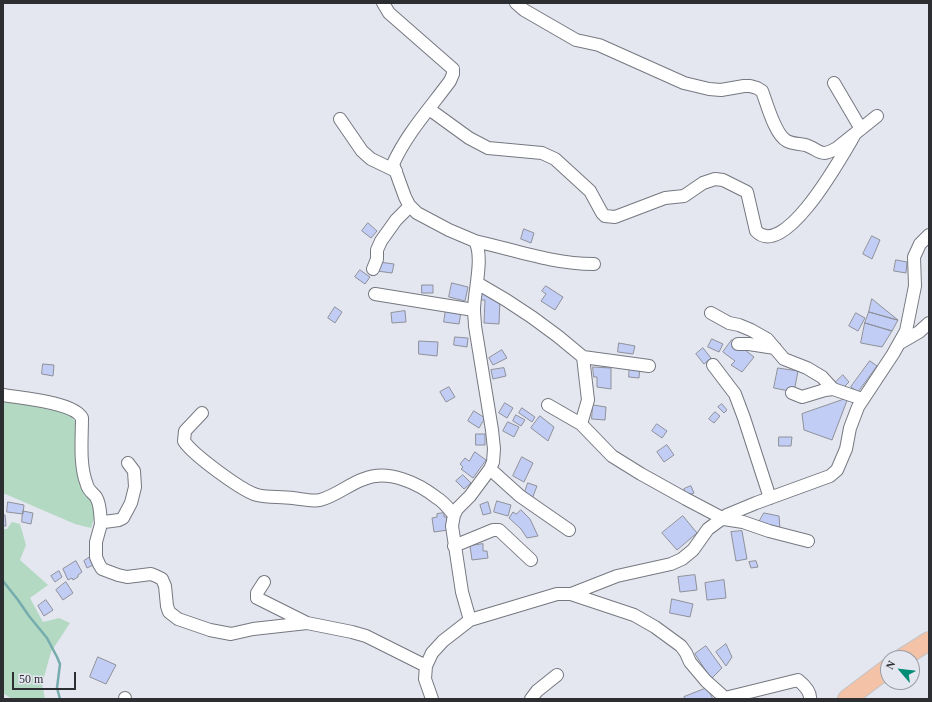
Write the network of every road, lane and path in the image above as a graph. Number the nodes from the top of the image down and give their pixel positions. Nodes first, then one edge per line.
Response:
1 (383, 3) edge
2 (516, 3) edge
3 (834, 82) dead end
4 (429, 109) junction
5 (877, 116) dead end
6 (340, 119) dead end
7 (858, 132) junction
8 (396, 172) junction
9 (410, 206) junction
10 (929, 235) edge
11 (476, 241) junction
12 (594, 264) dead end
13 (373, 269) dead end
14 (477, 283) junction
15 (375, 294) dead end
16 (474, 310) junction
17 (711, 313) dead end
18 (929, 323) edge
19 (900, 343) junction
20 (738, 344) dead end
21 (775, 348) junction
22 (584, 357) junction
23 (713, 365) dead end
24 (649, 366) dead end
25 (833, 389) junction
26 (792, 393) dead end
27 (3, 395) edge
28 (862, 399) junction
29 (548, 405) dead end
30 (202, 413) dead end
31 (581, 424) junction
32 (128, 463) dead end
33 (490, 469) junction
34 (770, 498) junction
35 (454, 515) junction
36 (724, 519) junction
37 (101, 524) junction
38 (569, 530) dead end
39 (808, 541) dead end
40 (454, 546) junction
41 (531, 560) dead end
42 (264, 582) dead end
43 (571, 594) junction
44 (470, 620) junction
45 (307, 623) junction
46 (929, 641) edge
47 (915, 650) edge
48 (426, 666) junction
49 (880, 674) edge
50 (557, 675) dead end
51 (432, 699) edge
52 (531, 699) edge
53 (810, 699) edge
54 (847, 699) edge

1 - 4 street
2 - 7 street
3 - 7 street
4 - 7 street
4 - 8 street
5 - 7 street
6 - 8 street
8 - 9 street
9 - 11 street
9 - 13 street
10 - 19 street
11 - 12 street
11 - 14 street
14 - 16 street
14 - 22 street
15 - 16 street
16 - 33 street
17 - 21 street
18 - 19 street
19 - 28 street
20 - 21 street
21 - 25 street
22 - 24 street
22 - 31 street
23 - 34 street
25 - 26 street
25 - 28 street
27 - 37 street
28 - 34 street
29 - 31 street
30 - 35 street
31 - 36 street
32 - 37 street
33 - 35 street
33 - 38 street
34 - 36 street
35 - 40 street
36 - 39 street
36 - 43 street
37 - 45 street
40 - 41 street
40 - 44 street
42 - 45 street
43 - 44 street
43 - 53 street
44 - 48 street
45 - 48 street
46 - 47 highway
48 - 51 street
49 - 54 highway
50 - 52 street

